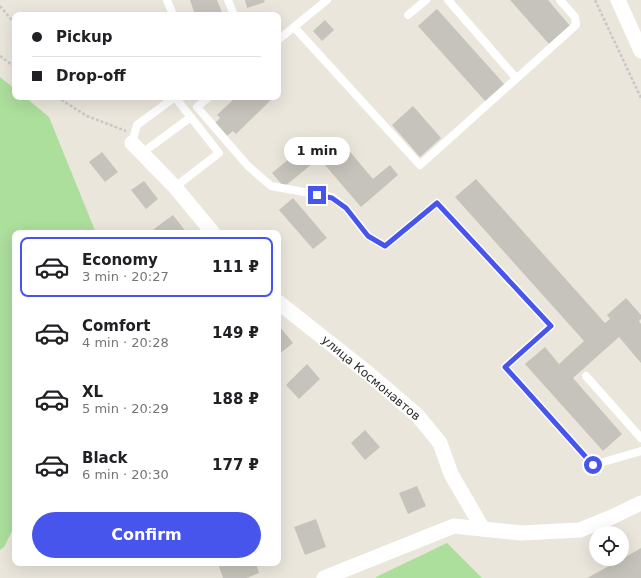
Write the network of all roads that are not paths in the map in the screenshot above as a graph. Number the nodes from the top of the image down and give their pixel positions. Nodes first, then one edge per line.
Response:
1 (167, 0) edge
2 (228, 0) edge
3 (327, 0) edge
4 (426, 0) edge
5 (448, 0) edge
6 (560, 0) edge
7 (618, 0) edge
8 (172, 12) edge
9 (233, 12) edge
10 (408, 15) dead end
11 (294, 27) junction
12 (281, 38) edge
13 (641, 51) edge
14 (516, 78) junction
15 (171, 100) edge
16 (177, 100) edge
17 (206, 100) edge
18 (191, 117) junction
19 (136, 143) junction
20 (175, 187) junction
21 (211, 230) edge
22 (281, 304) edge
23 (586, 376) dead end
24 (641, 438) edge
25 (641, 452) edge
26 (641, 503) edge
27 (483, 529) junction
28 (324, 578) edge

1 - 8 lane
2 - 9 lane
3 - 11 lane
4 - 10 lane
5 - 14 lane
6 - 14 lane
7 - 13 street
11 - 12 lane
11 - 14 lane
15 - 19 lane
16 - 18 lane
17 - 25 lane
18 - 19 lane
18 - 20 lane
19 - 20 street
20 - 21 street
22 - 27 street, улица Космонавтов
23 - 24 lane
26 - 27 street
27 - 28 street

